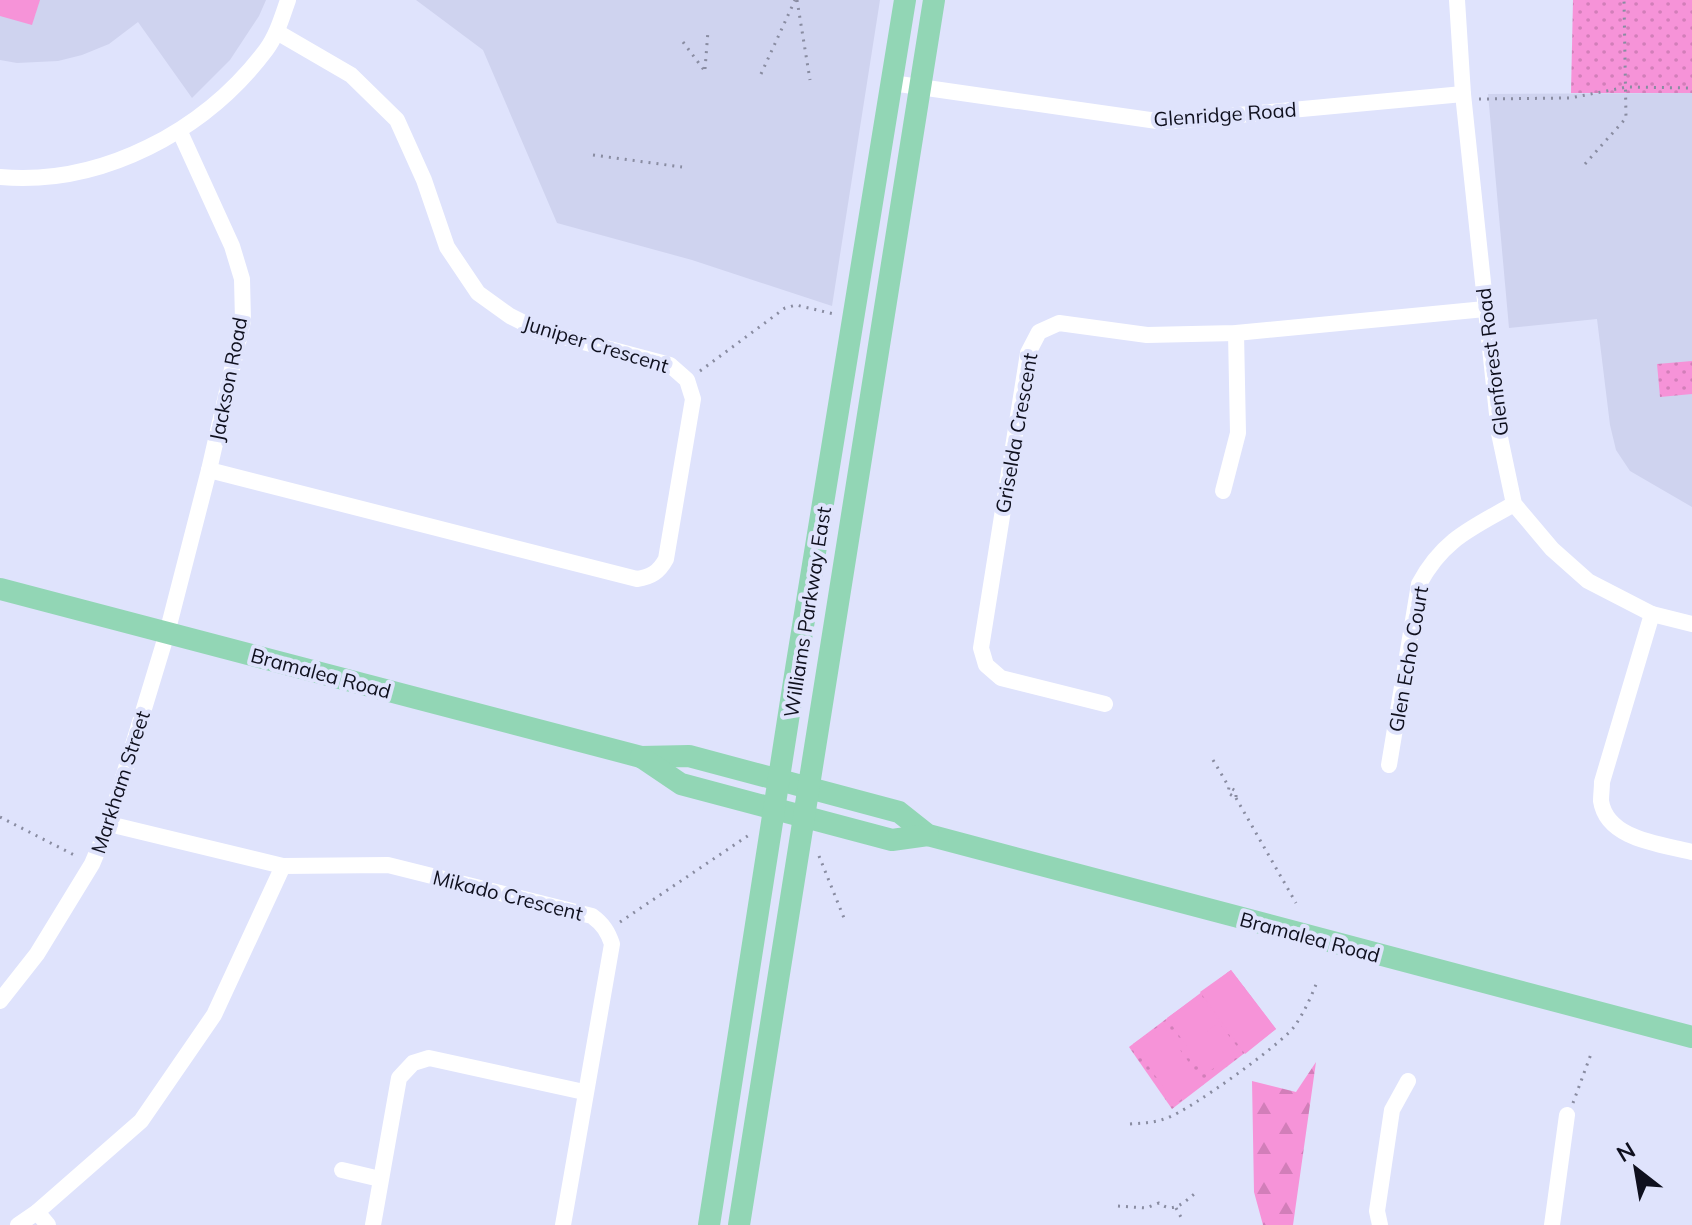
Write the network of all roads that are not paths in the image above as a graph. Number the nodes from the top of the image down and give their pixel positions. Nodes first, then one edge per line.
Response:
1 (288, 0) edge
2 (905, 0) edge
3 (934, 0) edge
4 (1457, 0) edge
5 (277, 32) junction
6 (892, 83) junction
7 (921, 88) junction
8 (1463, 96) junction
9 (180, 132) junction
10 (0, 177) edge
11 (1485, 309) junction
12 (1236, 333) junction
13 (209, 470) junction
14 (1223, 491) dead end
15 (1514, 504) junction
16 (0, 589) edge
17 (1652, 614) junction
18 (1692, 624) edge
19 (167, 633) junction
20 (1105, 704) dead end
21 (641, 757) junction
22 (1389, 765) dead end
23 (779, 779) junction
24 (808, 788) junction
25 (774, 809) junction
26 (803, 817) junction
27 (109, 824) junction
28 (928, 835) junction
29 (1692, 852) edge
30 (283, 866) junction
31 (0, 1001) edge
32 (1692, 1037) edge
33 (1408, 1081) dead end
34 (584, 1092) junction
35 (1567, 1115) road end
36 (342, 1170) dead end
37 (380, 1179) junction
38 (43, 1219) edge
39 (18, 1225) edge
40 (373, 1225) edge
41 (563, 1225) edge
42 (709, 1225) edge
43 (739, 1225) edge
44 (1380, 1225) edge
45 (1552, 1225) edge

1 - 5 street
2 - 6 main road, Williams Parkway East
3 - 7 main road, Williams Parkway East
4 - 8 street, Glenforest Road
5 - 9 street
5 - 13 street, Juniper Crescent
6 - 7 street, Glenridge Road
6 - 23 main road, Williams Parkway East
7 - 8 street, Glenridge Road
7 - 24 main road, Williams Parkway East
8 - 11 street, Glenforest Road
9 - 10 street
9 - 13 street, Jackson Road
11 - 12 street, Griselda Crescent
11 - 15 street, Glenforest Road
12 - 14 street
12 - 20 street, Griselda Crescent
13 - 19 street, Jackson Road
15 - 17 street, Glenforest Road
15 - 22 street, Glen Echo Court
16 - 19 main road, Bramalea Road
17 - 18 street, Glenforest Road
17 - 29 street
19 - 21 main road, Bramalea Road
19 - 27 street, Markham Street
21 - 23 main road, Bramalea Road
21 - 25 main road, Bramalea Road
23 - 24 main road, Bramalea Road
23 - 25 main road, Williams Parkway East
24 - 26 main road, Williams Parkway East
24 - 28 main road, Bramalea Road
25 - 26 main road, Bramalea Road
25 - 42 main road, Williams Parkway East
26 - 28 main road, Bramalea Road
26 - 43 main road, Williams Parkway East
27 - 30 street, Mikado Crescent
27 - 31 street, Markham Street
28 - 32 main road, Bramalea Road
30 - 34 street, Mikado Crescent
30 - 38 street
33 - 44 street
34 - 37 street
34 - 41 street, Mikado Crescent
35 - 45 street
36 - 37 street
37 - 40 street
38 - 39 street

